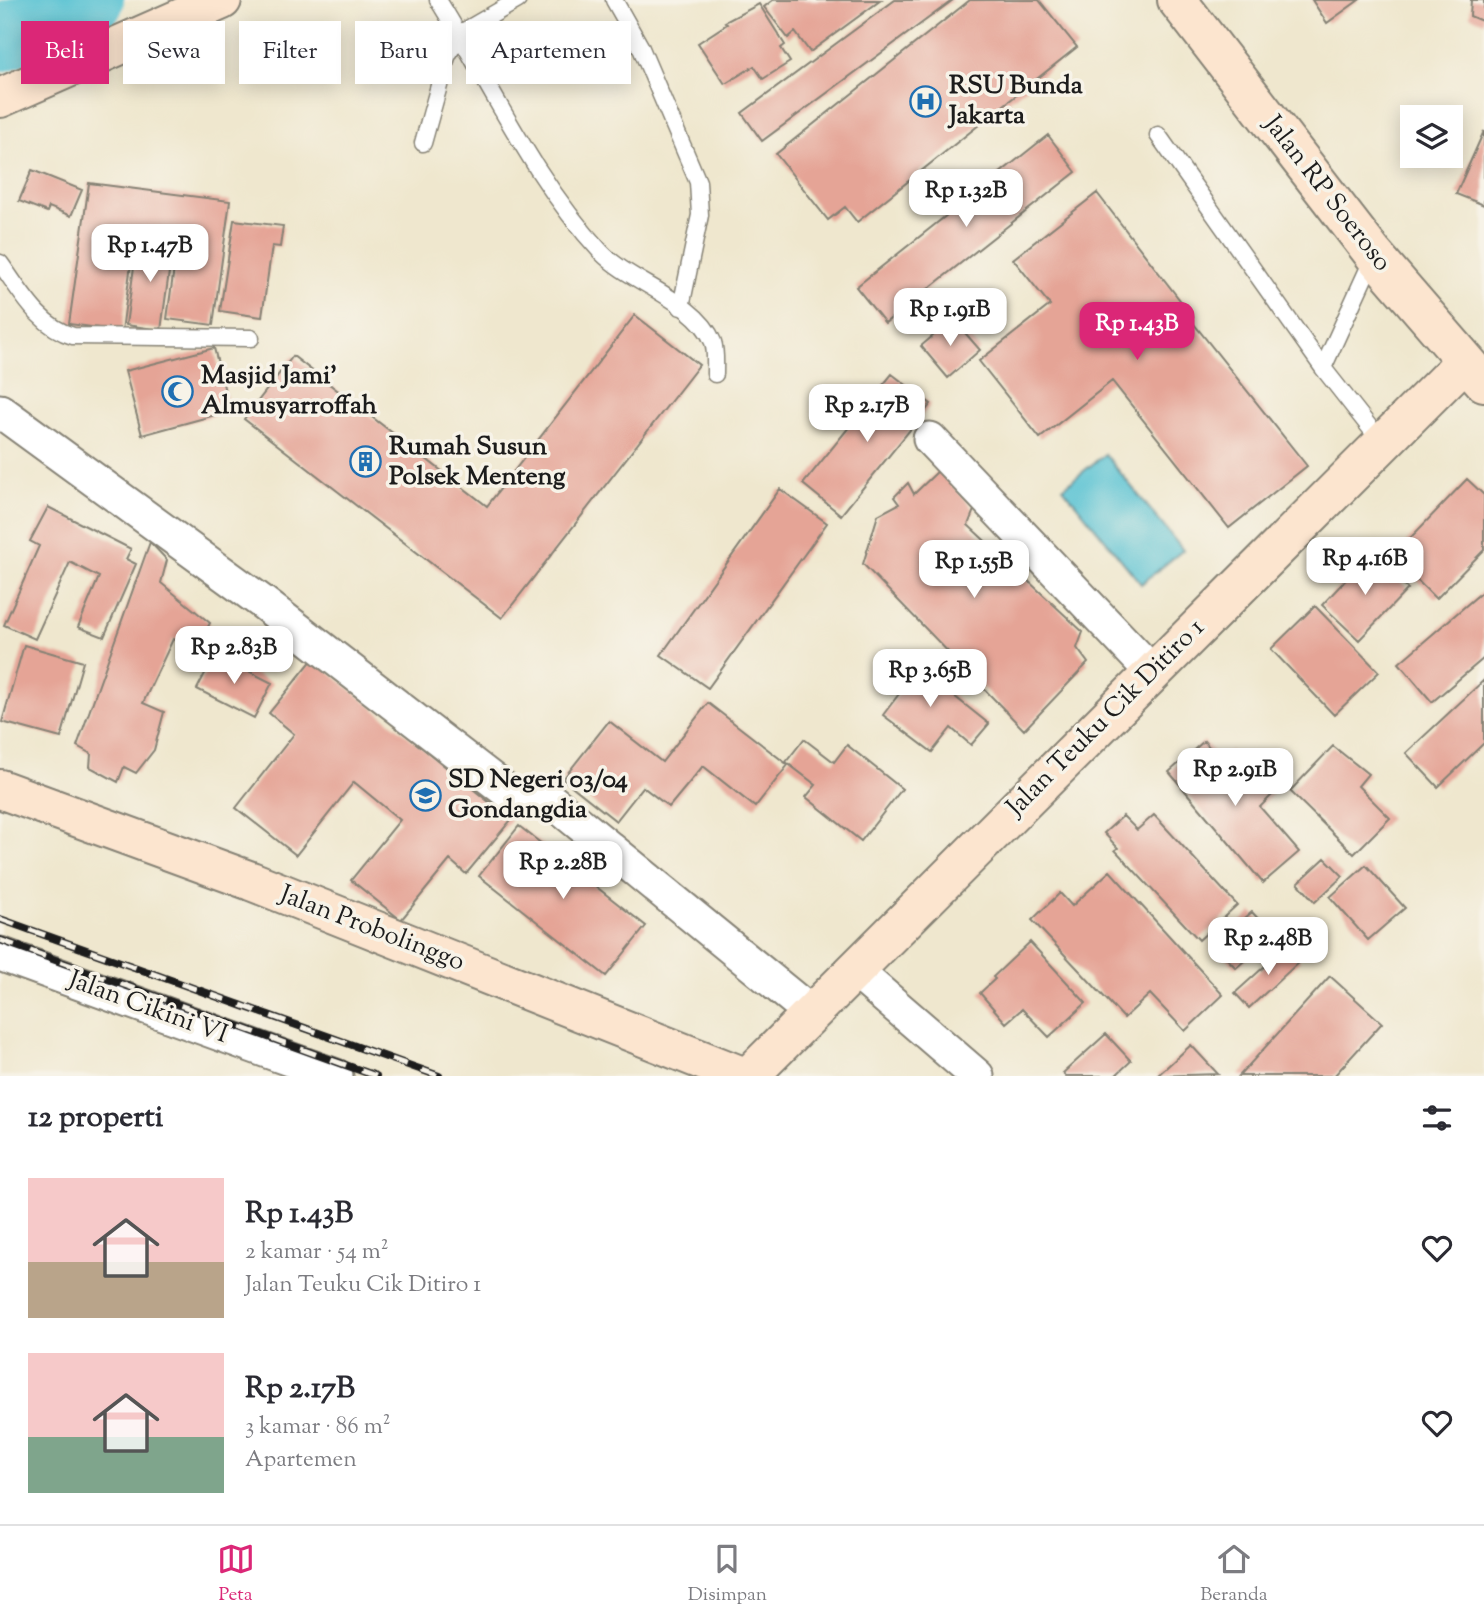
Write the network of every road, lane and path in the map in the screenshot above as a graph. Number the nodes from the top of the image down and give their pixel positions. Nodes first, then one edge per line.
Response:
1 (222, 0) edge
2 (438, 0) edge
3 (518, 0) edge
4 (614, 0) edge
5 (1177, 0) edge
6 (459, 34) junction
7 (0, 98) edge
8 (1158, 135) dead end
9 (423, 143) dead end
10 (1374, 255) junction
11 (0, 263) edge
12 (681, 307) junction
13 (250, 338) dead end
14 (1323, 368) junction
15 (1474, 372) edge
16 (715, 374) dead end
17 (0, 411) edge
18 (930, 439) dead end
19 (1382, 443) junction
20 (1152, 672) junction
21 (0, 789) edge
22 (0, 954) edge
23 (853, 969) junction
24 (810, 1012) junction
25 (336, 1076) edge
26 (742, 1076) edge
27 (749, 1076) edge
28 (976, 1076) edge

1 - 7 street
2 - 6 lane
3 - 6 lane
4 - 12 lane
5 - 10 street, Jalan RP Soeroso
6 - 9 lane
6 - 12 lane
8 - 14 lane
10 - 14 lane
10 - 15 street, Jalan RP Soeroso
11 - 13 lane
12 - 16 lane
14 - 19 lane
15 - 19 street, Jalan Teuku Cik Ditiro 1
17 - 24 street
18 - 20 street
19 - 20 street, Jalan Teuku Cik Ditiro 1
20 - 23 street, Jalan Teuku Cik Ditiro 1
21 - 26 street, Jalan Probolinggo
22 - 25 street, Jalan Cikini VI
23 - 24 street, Jalan Teuku Cik Ditiro 1
23 - 28 street
24 - 27 street, Jalan Teuku Cik Ditiro 1

